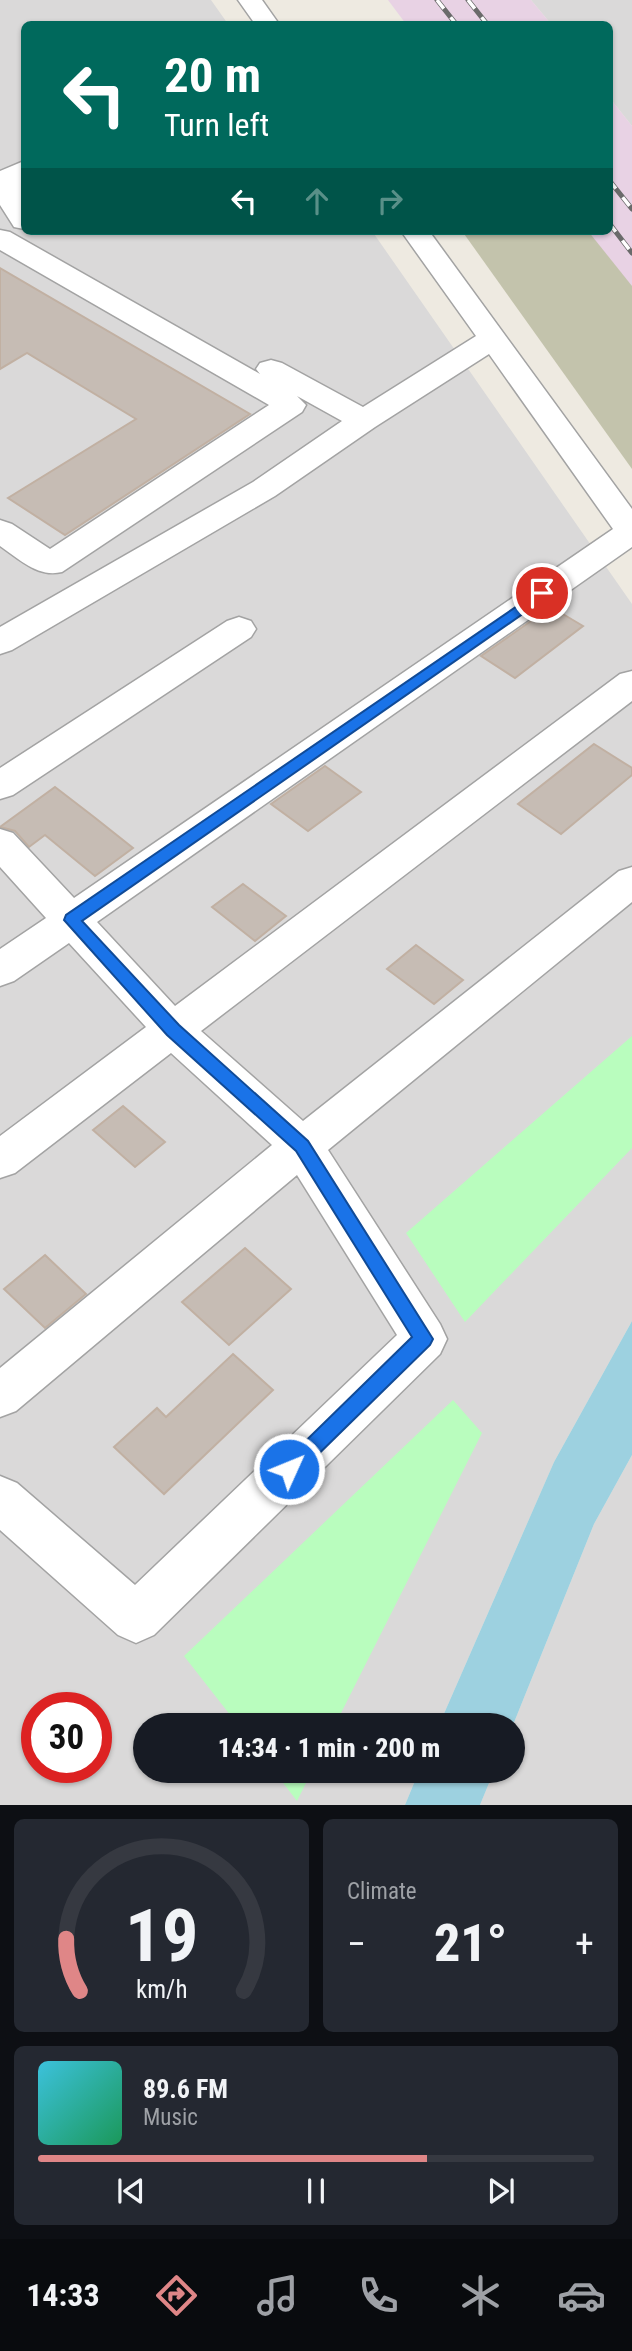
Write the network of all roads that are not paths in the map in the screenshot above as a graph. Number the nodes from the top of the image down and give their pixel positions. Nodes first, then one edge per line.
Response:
1 (250, 0) edge
2 (265, 21) edge
3 (21, 171) edge
4 (0, 220) edge
5 (21, 224) edge
6 (21, 233) edge
7 (418, 235) edge
8 (26, 236) edge
9 (492, 339) junction
10 (364, 420) junction
11 (0, 531) edge
12 (632, 531) edge
13 (239, 629) dead end
14 (0, 642) edge
15 (632, 683) edge
16 (0, 786) edge
17 (0, 843) edge
18 (632, 881) edge
19 (72, 920) junction
20 (0, 970) edge
21 (173, 1030) junction
22 (302, 1146) junction
23 (0, 1160) edge
24 (0, 1396) edge
25 (0, 1499) edge

1 - 2 street
3 - 5 street
4 - 6 street
7 - 9 street
8 - 10 street
8 - 11 street
9 - 10 street
9 - 12 street
10 - 14 street
12 - 19 street
13 - 16 street
15 - 21 street
17 - 19 street
18 - 22 street
19 - 20 street
19 - 21 street
21 - 22 street
21 - 23 street
22 - 24 street
22 - 25 street

